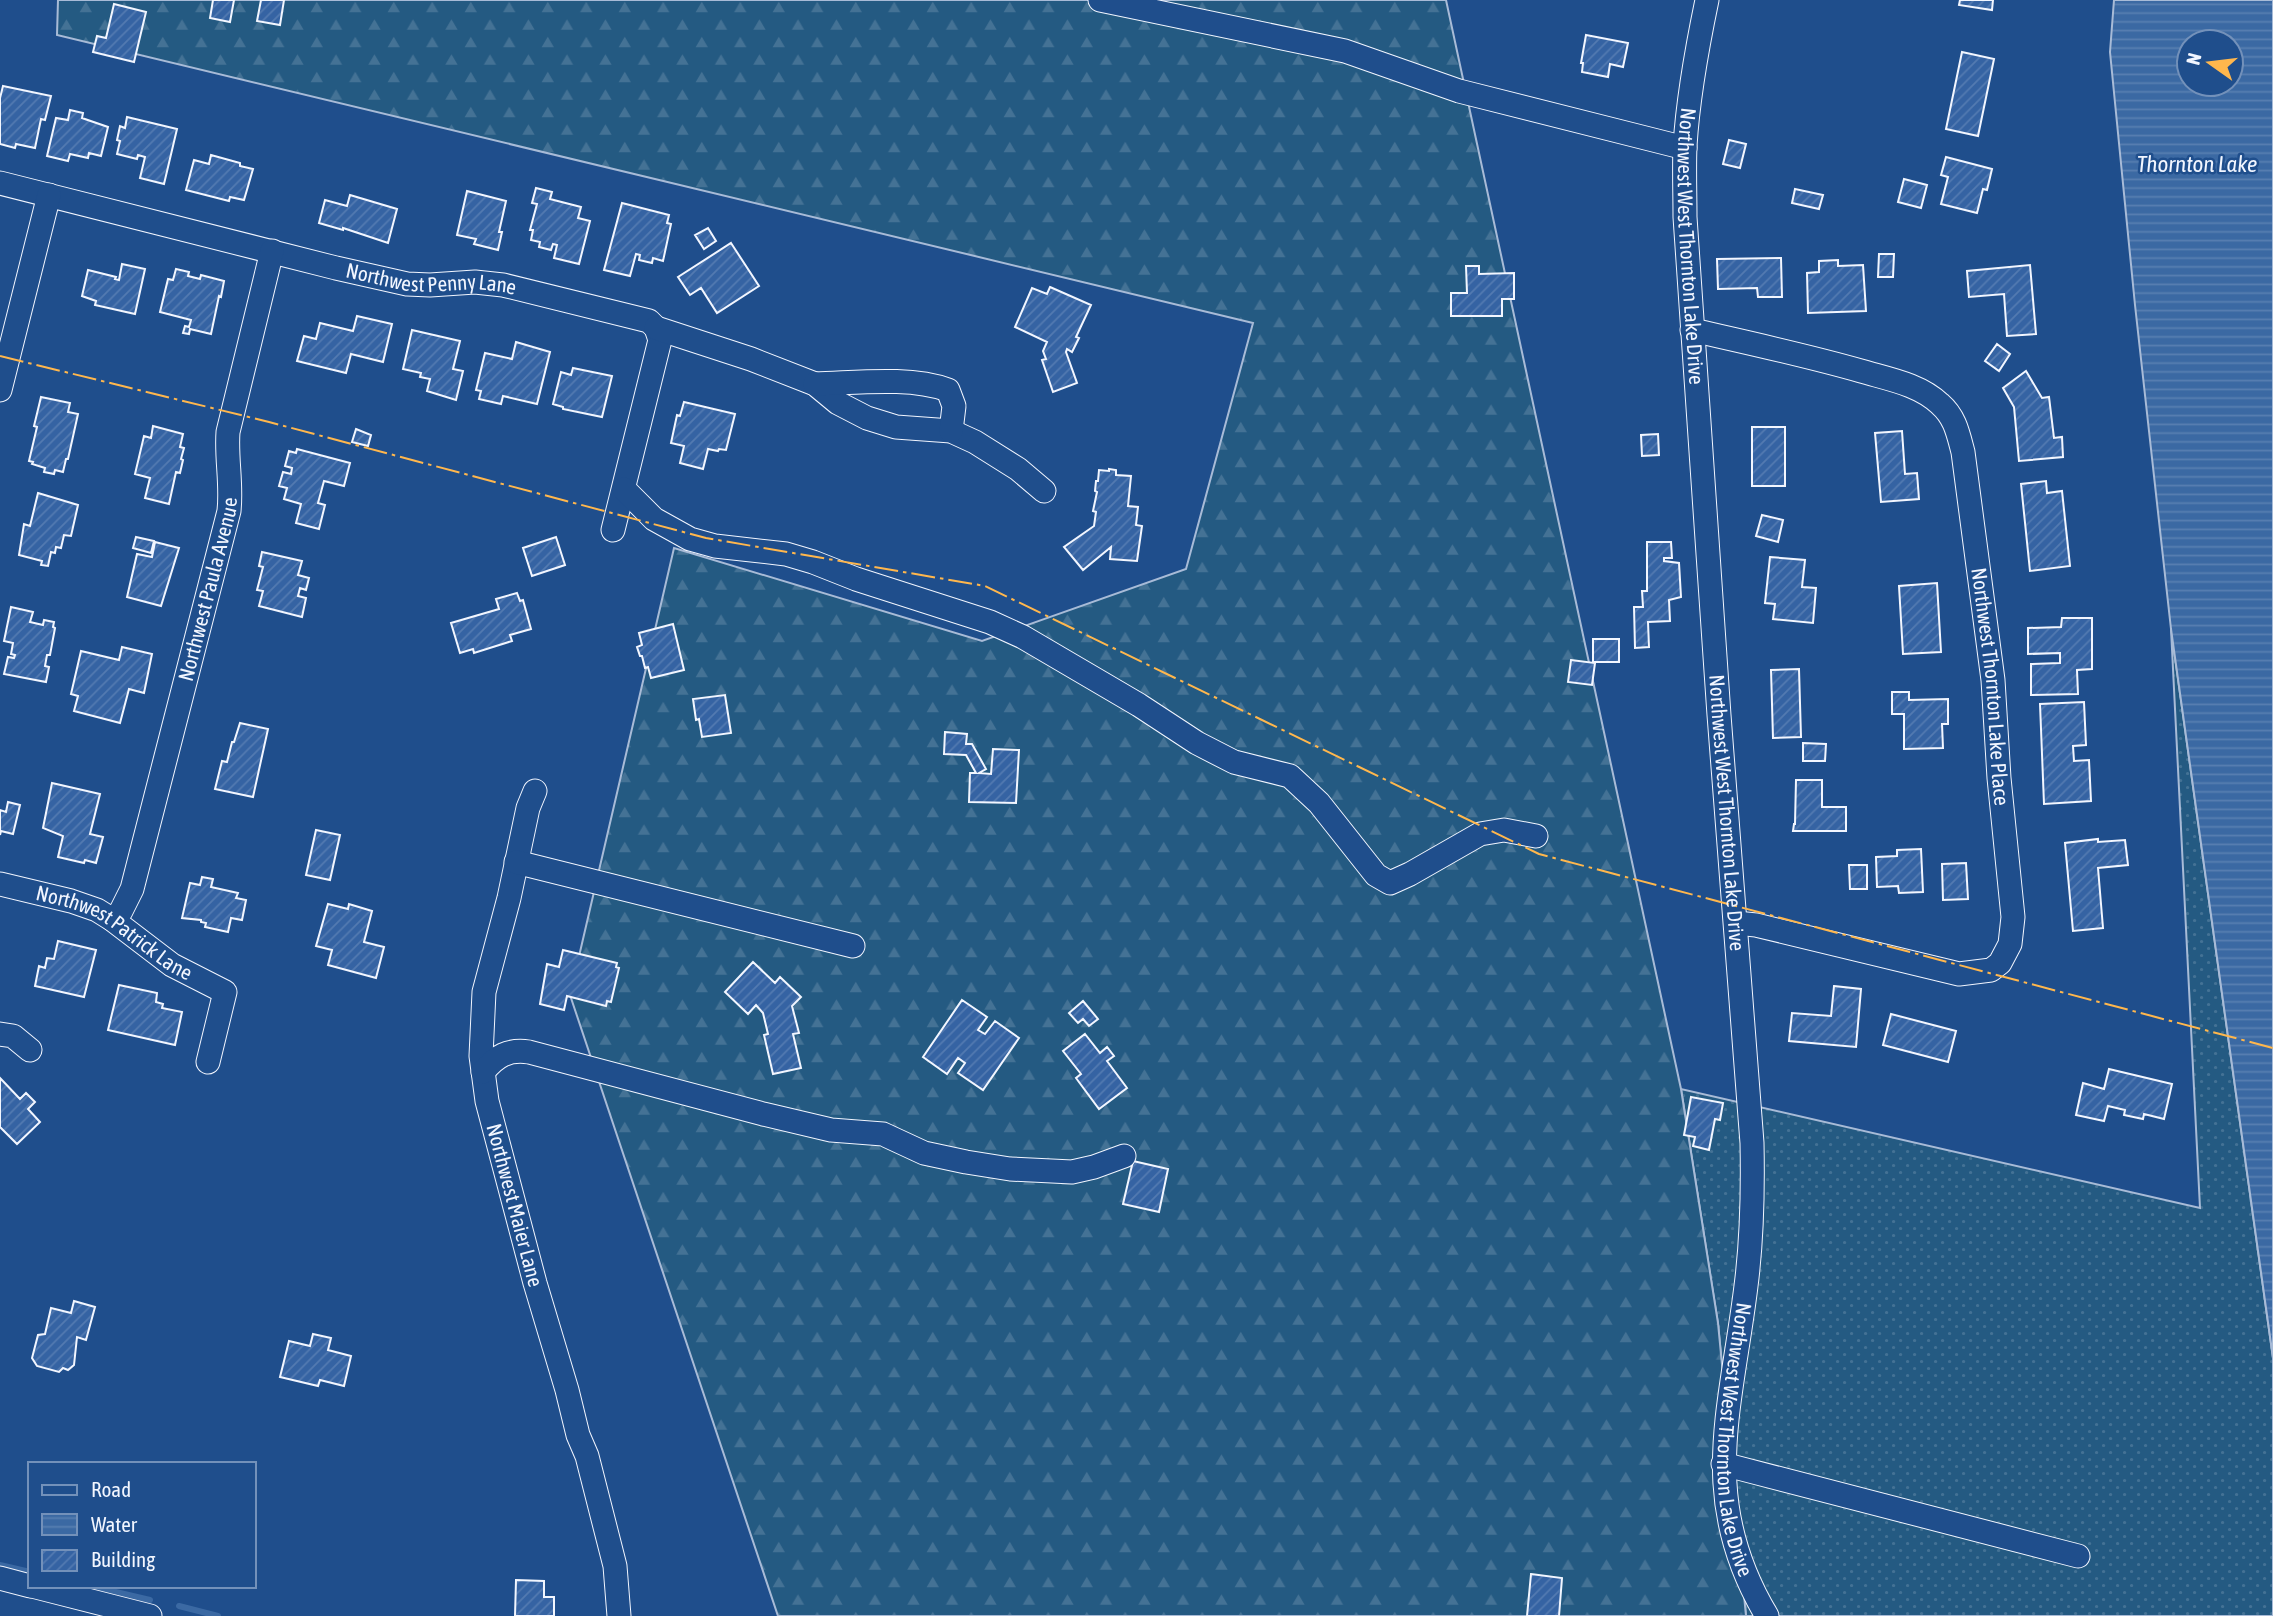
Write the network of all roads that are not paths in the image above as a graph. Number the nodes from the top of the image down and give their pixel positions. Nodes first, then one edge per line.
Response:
1 (1100, 0) edge
2 (1707, 0) edge
3 (1685, 148) junction
4 (0, 183) edge
5 (49, 195) junction
6 (272, 251) junction
7 (656, 328) junction
8 (1692, 330) junction
9 (815, 384) junction
10 (0, 390) edge
11 (951, 431) junction
12 (624, 489) junction
13 (1044, 491) dead end
14 (613, 530) dead end
15 (535, 791) dead end
16 (1536, 836) dead end
17 (516, 862) junction
18 (0, 884) edge
19 (113, 920) junction
20 (1736, 923) junction
21 (853, 946) dead end
22 (0, 1034) edge
23 (30, 1050) dead end
24 (208, 1062) dead end
25 (483, 1073) junction
26 (1124, 1156) dead end
27 (1723, 1464) junction
28 (2078, 1556) dead end
29 (0, 1578) edge
30 (28, 1585) edge
31 (39, 1588) edge
32 (150, 1616) edge
33 (619, 1616) edge
34 (1767, 1616) edge

1 - 3 street
2 - 3 street, Northwest West Thornton Lake Drive
3 - 8 street, Northwest West Thornton Lake Drive
4 - 5 street, Northwest Penny Lane
5 - 6 street, Northwest Penny Lane
5 - 10 street
6 - 7 street, Northwest Penny Lane
6 - 19 street, Northwest Paula Avenue
7 - 9 street, Northwest Penny Lane
7 - 12 street
8 - 20 street, Northwest West Thornton Lake Drive
8 - 20 street, Northwest Thornton Lake Place
9 - 11 street
9 - 11 street
11 - 13 street
12 - 14 street
12 - 16 street
15 - 17 street, Northwest Maier Lane
17 - 21 street
17 - 25 street, Northwest Maier Lane
18 - 19 street, Northwest Patrick Lane
19 - 24 street, Northwest Patrick Lane
20 - 27 street, Northwest West Thornton Lake Drive
22 - 23 street
25 - 26 street
25 - 33 street, Northwest Maier Lane
27 - 28 street
27 - 34 street, Northwest West Thornton Lake Drive
29 - 30 street
31 - 32 street

